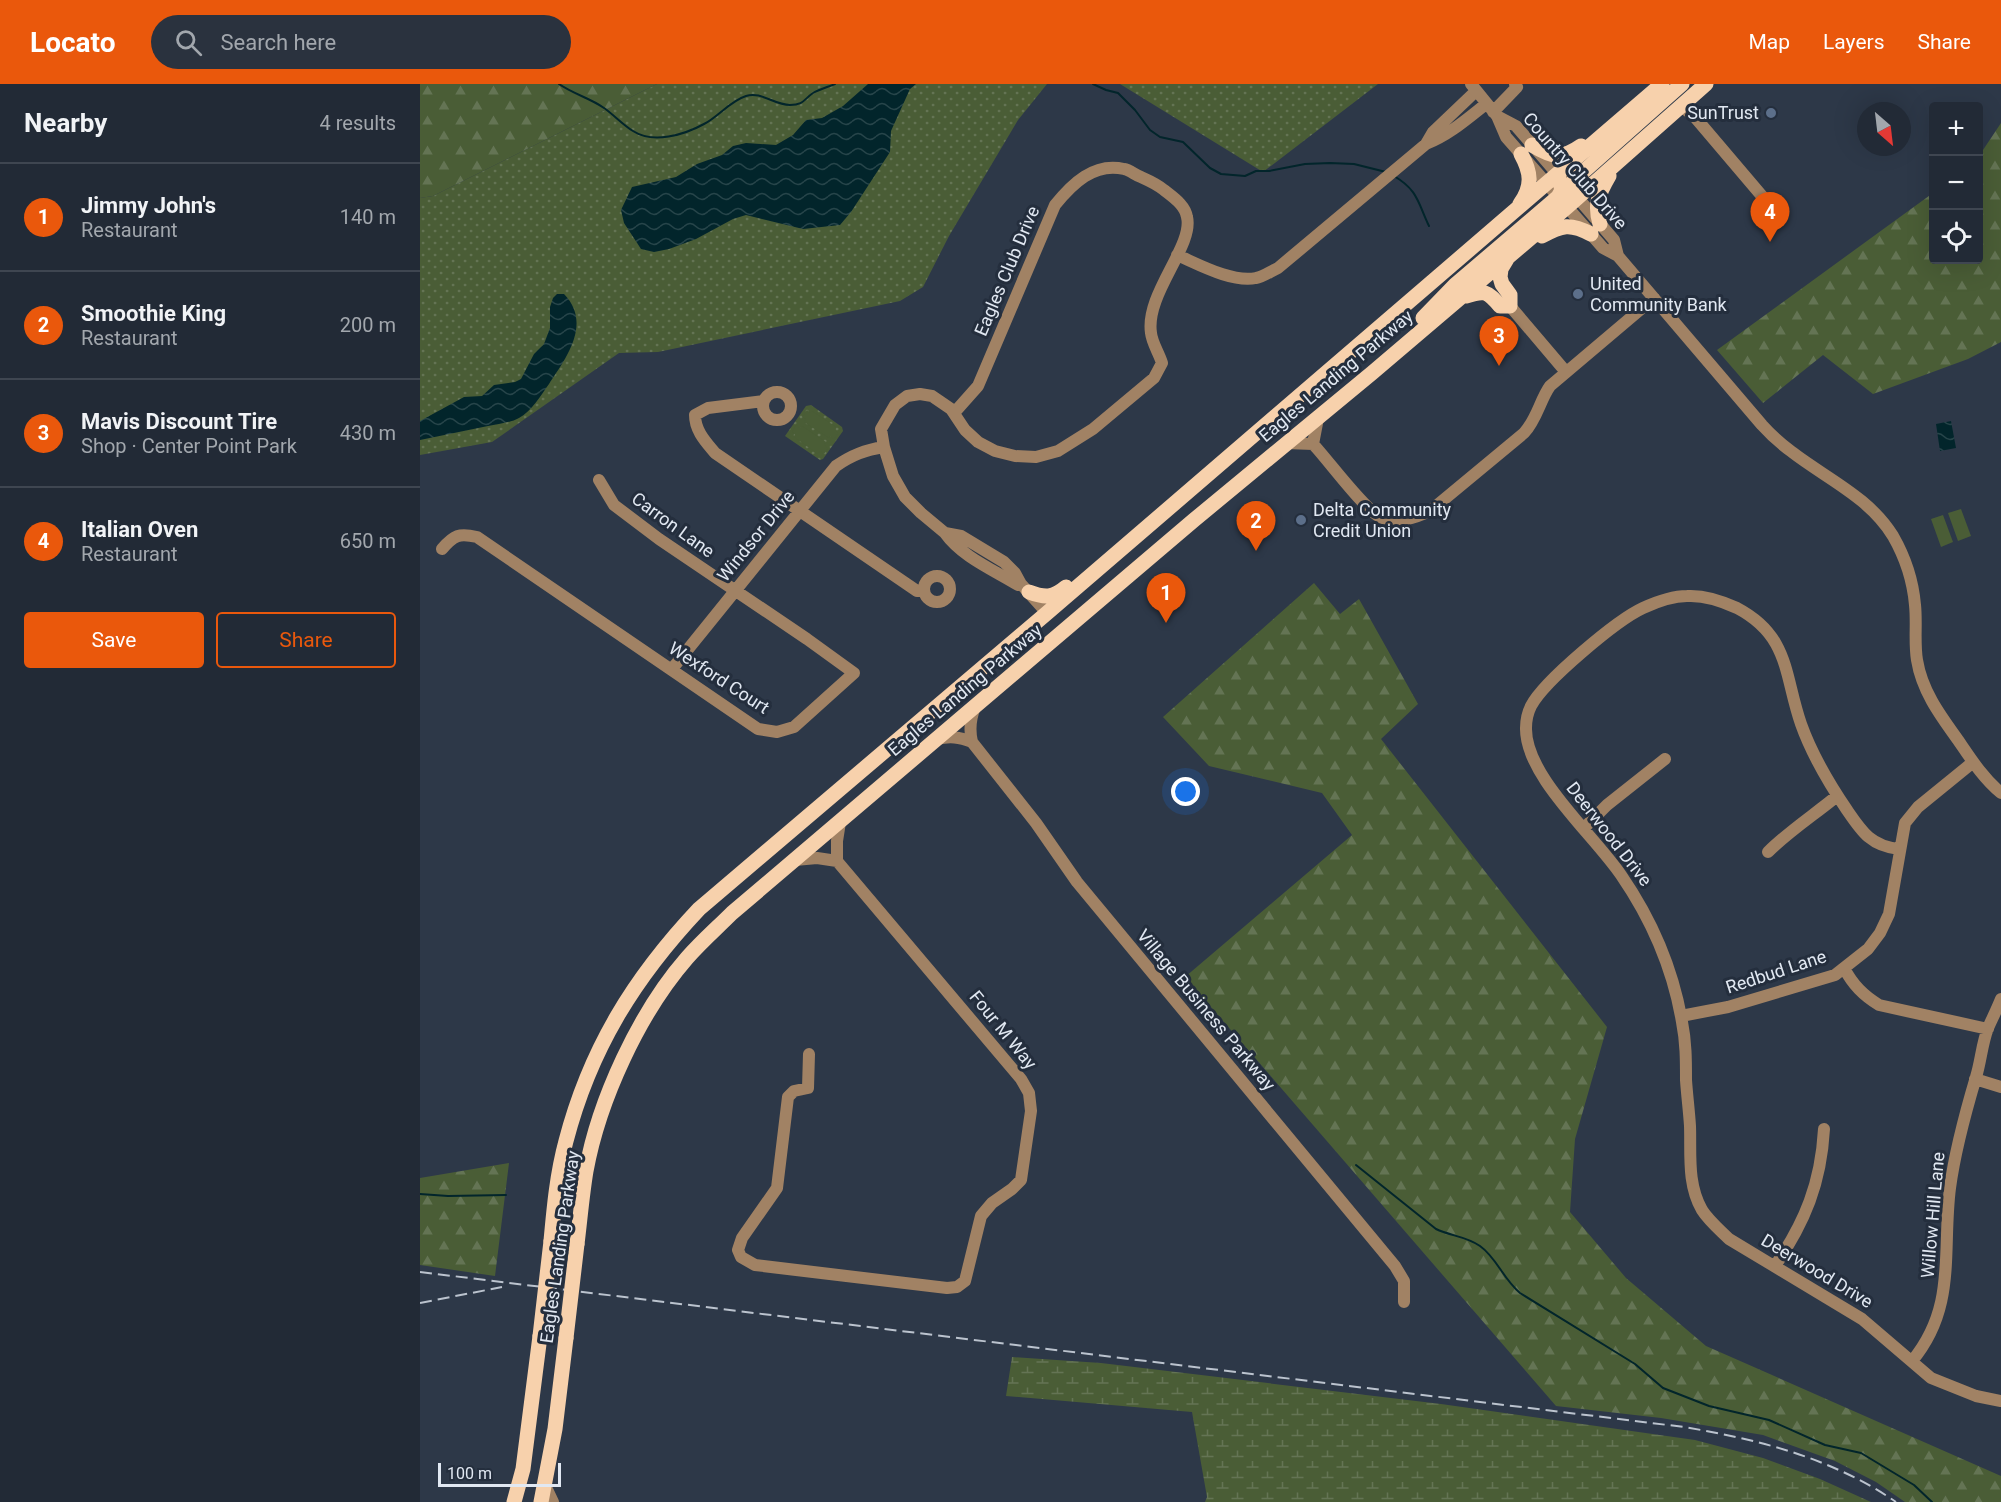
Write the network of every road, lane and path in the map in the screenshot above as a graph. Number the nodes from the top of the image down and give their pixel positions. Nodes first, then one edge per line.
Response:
1 (1515, 84) edge
2 (1662, 84) edge
3 (1682, 84) edge
4 (1706, 84) edge
5 (1474, 88) edge
6 (1681, 106) junction
7 (1492, 110) junction
8 (1623, 117) junction
9 (1426, 144) junction
10 (1527, 150) junction
11 (1617, 163) junction
12 (1552, 179) junction
13 (1568, 198) junction
14 (1773, 209) dead end
15 (1514, 212) junction
16 (1595, 229) junction
17 (1177, 255) junction
18 (1505, 260) junction
19 (1461, 298) junction
20 (1654, 298) junction
21 (1510, 306) junction
22 (1397, 352) junction
23 (1566, 372) junction
24 (764, 400) dead end
25 (954, 413) junction
26 (1318, 418) junction
27 (1286, 443) junction
28 (1313, 444) junction
29 (884, 447) junction
30 (599, 480) dead end
31 (799, 512) junction
32 (1154, 520) junction
33 (945, 533) junction
34 (442, 549) dead end
35 (1023, 586) junction
36 (735, 591) junction
37 (924, 591) dead end
38 (1047, 613) junction
39 (1012, 643) junction
40 (672, 669) junction
41 (975, 707) junction
42 (937, 739) junction
43 (972, 742) junction
44 (1665, 759) dead end
45 (1972, 763) junction
46 (2001, 793) edge
47 (1837, 796) junction
48 (840, 822) junction
49 (1584, 828) junction
50 (1899, 849) junction
51 (1768, 852) dead end
52 (795, 860) junction
53 (837, 861) junction
54 (1844, 968) junction
55 (2001, 999) edge
56 (1681, 1016) junction
57 (1988, 1029) junction
58 (809, 1054) dead end
59 (1975, 1079) junction
60 (2001, 1087) edge
61 (1824, 1129) dead end
62 (1775, 1266) junction
63 (1404, 1302) dead end
64 (1912, 1361) junction
65 (2001, 1401) edge
66 (545, 1485) junction
67 (514, 1502) edge
68 (541, 1502) edge
69 (553, 1502) edge

1 - 7 street
2 - 8 main road, Eagles Landing Parkway
3 - 13 main road
4 - 6 main road, Eagles Landing Parkway
5 - 7 street, Country Club Drive
5 - 9 street
6 - 11 main road, Eagles Landing Parkway
6 - 14 street
7 - 9 street
7 - 10 street, Country Club Drive
8 - 10 main road
8 - 12 main road, Eagles Landing Parkway
9 - 17 street
10 - 12 street, Country Club Drive
10 - 15 main road
11 - 13 main road, Eagles Landing Parkway
11 - 16 main road
12 - 13 main road
12 - 15 main road, Eagles Landing Parkway
13 - 16 street, Country Club Drive
13 - 18 main road, Eagles Landing Parkway
13 - 22 main road
15 - 32 main road, Eagles Landing Parkway
16 - 18 main road
16 - 20 street, Country Club Drive
17 - 25 street, Eagles Club Drive
17 - 25 street, Eagles Club Drive
18 - 19 main road, Eagles Landing Parkway
18 - 21 main road
19 - 21 main road
19 - 22 main road, Eagles Landing Parkway
20 - 23 street
20 - 45 street, Country Club Drive
21 - 23 street
22 - 26 main road, Eagles Landing Parkway
23 - 28 street
24 - 31 street
25 - 29 street, Eagles Club Drive
26 - 27 main road, Eagles Landing Parkway
26 - 28 street
27 - 28 street
27 - 41 main road, Eagles Landing Parkway
29 - 31 street, Windsor Drive
29 - 33 street
30 - 36 street, Carron Lane
31 - 36 street, Windsor Drive
31 - 37 street
32 - 35 main road
32 - 38 main road, Eagles Landing Parkway
33 - 35 street
33 - 35 street
34 - 40 street, Wexford Court
35 - 38 street
35 - 39 main road
36 - 40 street, Windsor Drive
36 - 40 street, Wexford Court
38 - 39 main road, Eagles Landing Parkway
39 - 67 main road, Eagles Landing Parkway, bridge
41 - 42 main road, Eagles Landing Parkway
41 - 43 street
42 - 43 street
42 - 48 main road, Eagles Landing Parkway
43 - 63 street, Village Business Parkway
44 - 49 street
45 - 46 street, Country Club Drive
45 - 50 street, Redbud Lane
47 - 49 street, Deerwood Drive
47 - 50 street, Deerwood Drive
47 - 51 street
48 - 52 main road, Eagles Landing Parkway
48 - 53 street
49 - 56 street, Deerwood Drive
50 - 54 street, Redbud Lane
52 - 53 street
52 - 66 main road, Eagles Landing Parkway, bridge
53 - 58 street, Four M Way
54 - 56 street, Redbud Lane
54 - 57 street
55 - 57 street, Willow Hill Lane
56 - 62 street, Deerwood Drive
57 - 59 street, Willow Hill Lane
59 - 60 street
59 - 64 street, Willow Hill Lane
61 - 62 street
62 - 64 street, Deerwood Drive
64 - 65 street, Deerwood Drive
66 - 68 main road, Eagles Landing Parkway
66 - 69 street

